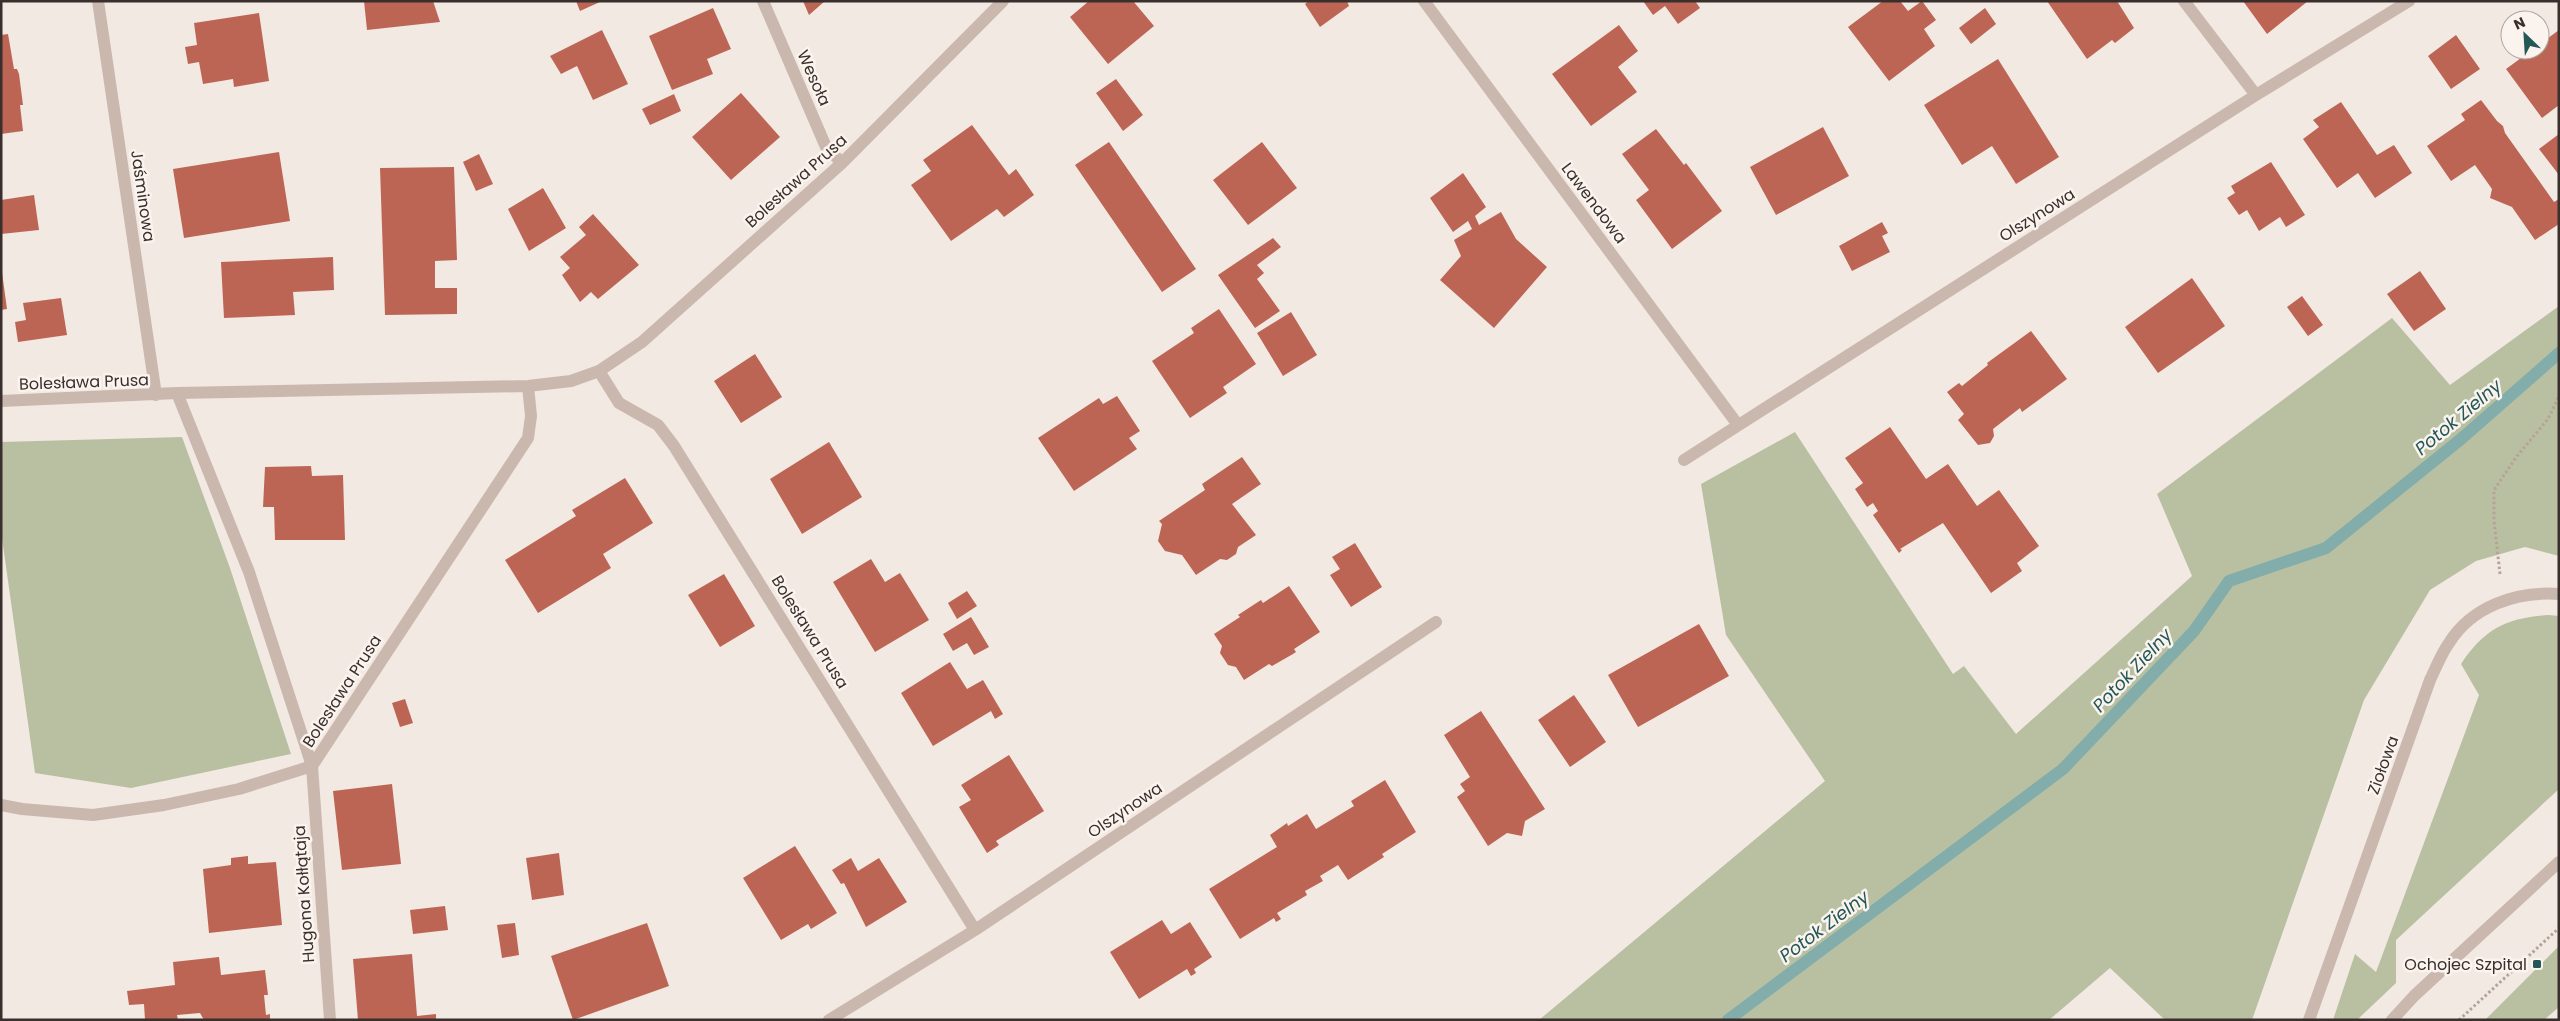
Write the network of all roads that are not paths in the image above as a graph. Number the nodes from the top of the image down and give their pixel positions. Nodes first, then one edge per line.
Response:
1 (98, 1) edge
2 (762, 1) edge
3 (1003, 1) edge
4 (1424, 1) edge
5 (2184, 1) edge
6 (2409, 1) edge
7 (2256, 95) junction
8 (842, 163) junction
9 (599, 370) junction
10 (528, 386) junction
11 (177, 393) junction
12 (156, 395) junction
13 (1, 401) edge
14 (1738, 424) junction
15 (1684, 460) dead end
16 (2559, 594) edge
17 (1436, 622) dead end
18 (312, 766) junction
19 (1, 805) edge
20 (2559, 862) edge
21 (975, 930) junction
22 (330, 1020) edge
23 (829, 1020) edge
24 (2310, 1020) edge
25 (2392, 1020) edge

1 - 12 street, Jaśminowa
2 - 8 street, Wesoła
3 - 8 street, Bolesława Prusa
4 - 14 street, Lawendowa
5 - 7 street
6 - 7 street, Olszynowa
7 - 14 street, Olszynowa
8 - 9 street, Bolesława Prusa
9 - 10 street, Bolesława Prusa
9 - 21 street, Bolesława Prusa
10 - 11 street, Bolesława Prusa
10 - 18 street, Bolesława Prusa
11 - 12 street, Bolesława Prusa
11 - 18 street, Hugona Kołłątaja
12 - 13 street, Bolesława Prusa
14 - 15 street, Olszynowa
16 - 24 street, Ziołowa
17 - 21 street, Olszynowa
18 - 19 street, Bolesława Prusa
18 - 22 street, Hugona Kołłątaja
20 - 25 street
21 - 23 street, Olszynowa

